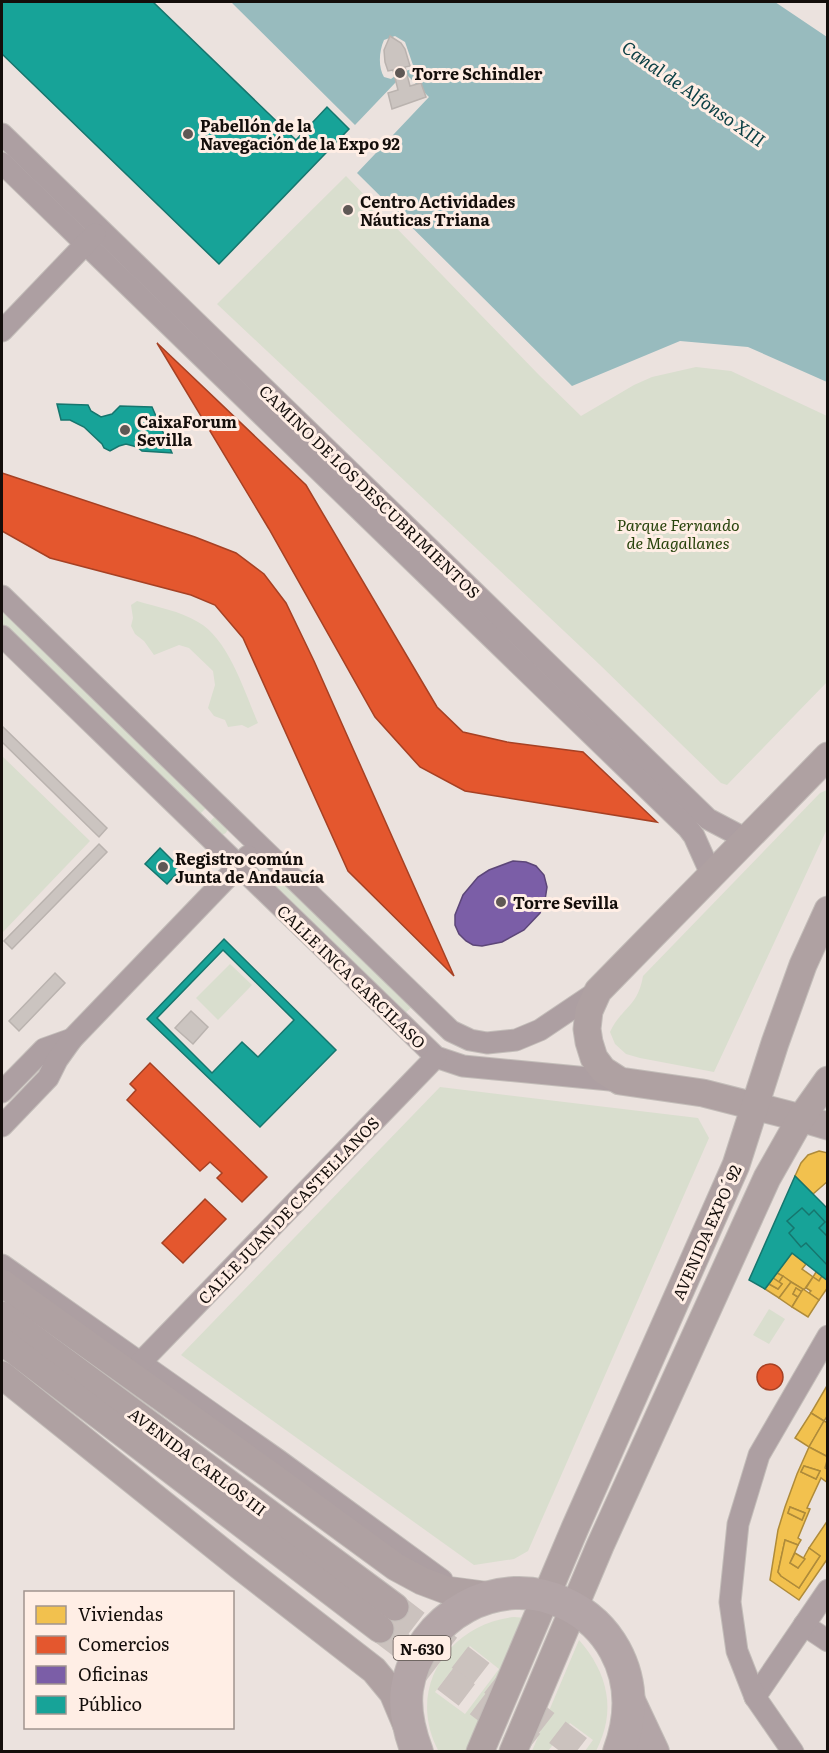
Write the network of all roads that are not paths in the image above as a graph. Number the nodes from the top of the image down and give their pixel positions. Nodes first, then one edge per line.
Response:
1 (2, 134) edge
2 (2, 163) edge
3 (92, 237) junction
4 (2, 331) edge
5 (2, 596) edge
6 (2, 636) edge
7 (822, 766) edge
8 (746, 839) junction
9 (259, 845) junction
10 (238, 866) junction
11 (711, 874) junction
12 (828, 909) edge
13 (598, 991) junction
14 (53, 1053) junction
15 (436, 1057) junction
16 (828, 1080) edge
17 (620, 1081) junction
18 (2, 1092) edge
19 (755, 1106) junction
20 (2, 1110) edge
21 (801, 1118) junction
22 (2, 1126) edge
23 (828, 1126) edge
24 (2, 1265) edge
25 (2, 1283) edge
26 (2, 1315) edge
27 (828, 1336) edge
28 (2, 1341) edge
29 (141, 1362) junction
30 (2, 1375) edge
31 (594, 1559) junction
32 (828, 1590) edge
33 (520, 1597) junction
34 (395, 1607) tunnel mouth
35 (804, 1625) junction
36 (598, 1626) junction
37 (380, 1629) tunnel mouth
38 (828, 1641) edge
39 (755, 1696) junction
40 (629, 1701) junction
41 (413, 1743) edge
42 (480, 1752) edge
43 (513, 1752) edge
44 (618, 1752) edge
45 (652, 1752) edge
46 (793, 1752) edge

1 - 3 street, CAMINO DE LOS DESCUBRIMIENTOS
2 - 3 street, CAMINO DE LOS DESCUBRIMIENTOS
3 - 4 street
3 - 8 street, CAMINO DE LOS DESCUBRIMIENTOS
3 - 11 street, CAMINO DE LOS DESCUBRIMIENTOS
5 - 9 street, CALLE INCA GARCILASO
6 - 10 street, CALLE INCA GARCILASO
7 - 8 main road
8 - 11 main road
9 - 10 street
9 - 13 street, CALLE INCA GARCILASO
10 - 14 street
10 - 15 street, CALLE INCA GARCILASO
11 - 13 main road
12 - 19 main road, AVENIDA EXPO´92
13 - 17 main road
14 - 18 street
14 - 20 street
14 - 22 street
15 - 17 street, CALLE INCA GARCILASO
15 - 29 street, CALLE JUAN DE CASTELLANOS
16 - 21 main road, AVENIDA EXPO´92
17 - 19 main road, CALLE INCA GARCILASO
19 - 21 main road, CALLE INCA GARCILASO
19 - 33 main road, AVENIDA EXPO´92
21 - 23 main road, CALLE INCA GARCILASO
21 - 31 main road, AVENIDA EXPO´92
24 - 29 street
25 - 33 main road
26 - 34 main road, AVENIDA CARLOS III
27 - 39 street
28 - 37 main road, AVENIDA CARLOS III
29 - 33 street
30 - 41 main road
31 - 33 main road, AVENIDA EXPO´92
31 - 36 main road
32 - 35 street
33 - 36 highway
33 - 41 highway, N-630
33 - 42 main road
33 - 43 main road
35 - 38 street
35 - 39 street
36 - 40 highway
39 - 46 street
40 - 44 highway
40 - 45 highway

